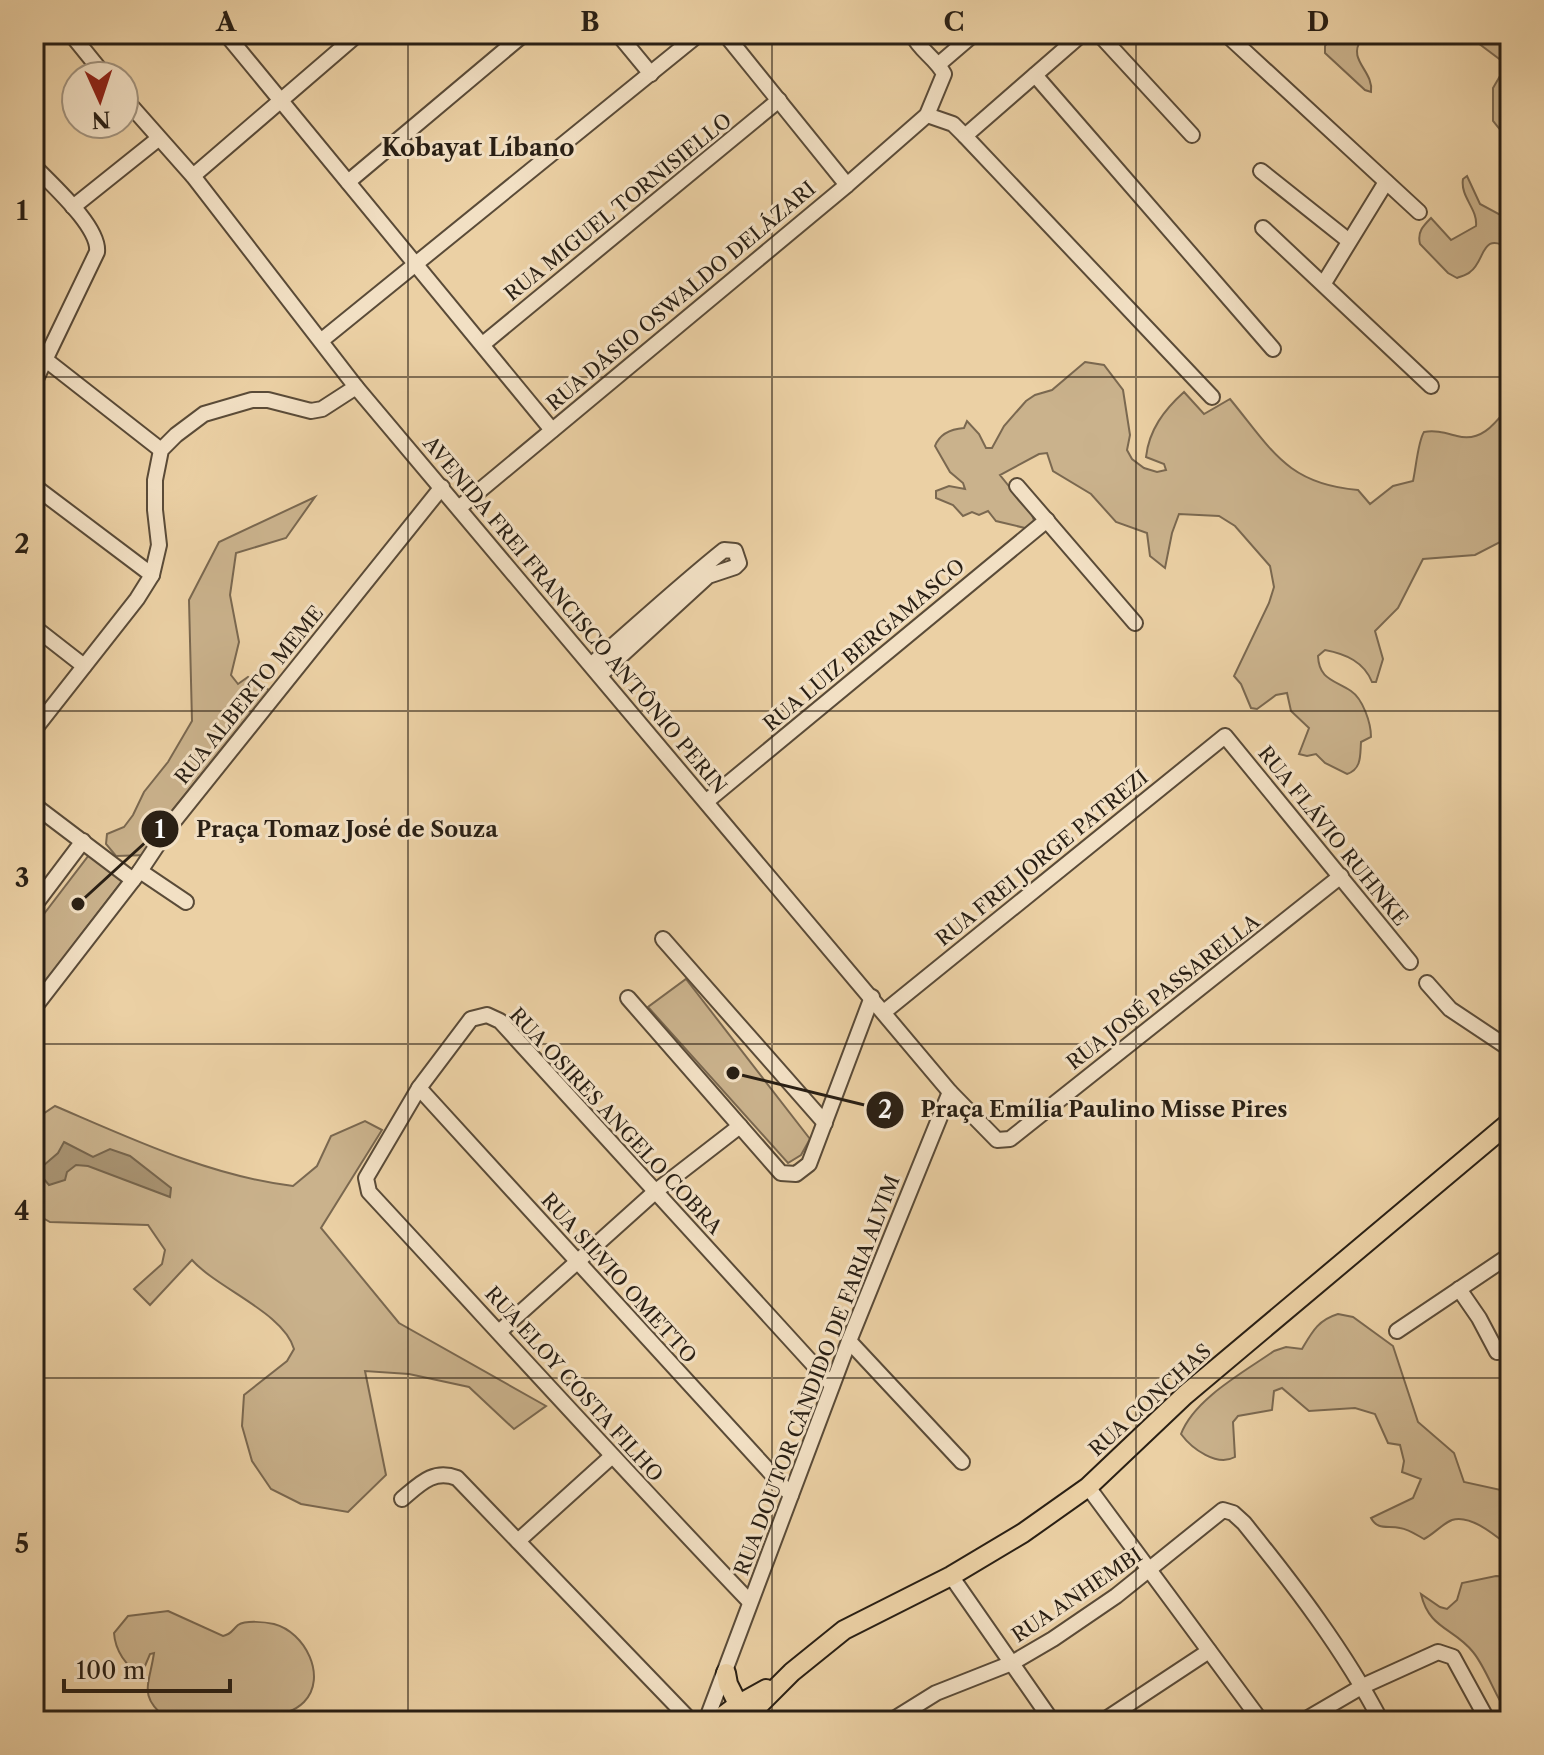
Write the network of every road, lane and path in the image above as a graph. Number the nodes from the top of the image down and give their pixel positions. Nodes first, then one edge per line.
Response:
1 (71, 34) edge
2 (226, 34) edge
3 (358, 34) edge
4 (524, 34) edge
5 (618, 34) edge
6 (699, 34) edge
7 (725, 34) edge
8 (912, 34) edge
9 (974, 34) edge
10 (1082, 34) edge
11 (1099, 34) edge
12 (1226, 34) edge
13 (92, 60) edge
14 (939, 64) junction
15 (651, 74) junction
16 (1035, 75) junction
17 (280, 99) junction
18 (779, 100) junction
19 (927, 115) junction
20 (140, 117) edge
21 (1192, 135) dead end
22 (965, 136) junction
23 (158, 139) junction
24 (34, 166) edge
25 (1261, 171) dead end
26 (193, 176) junction
27 (348, 182) junction
28 (1386, 182) junction
29 (847, 185) junction
30 (73, 207) junction
31 (1419, 212) dead end
32 (1263, 228) dead end
33 (1349, 241) junction
34 (416, 264) junction
35 (1324, 283) junction
36 (322, 340) junction
37 (483, 344) junction
38 (1273, 349) dead end
39 (46, 360) junction
40 (34, 383) edge
41 (1431, 386) dead end
42 (356, 387) junction
43 (1212, 397) dead end
44 (552, 430) junction
45 (161, 450) junction
46 (34, 486) edge
47 (1017, 486) dead end
48 (442, 487) junction
49 (460, 507) junction
50 (1047, 520) junction
51 (152, 575) junction
52 (1135, 623) dead end
53 (34, 627) edge
54 (84, 666) junction
55 (596, 669) junction
56 (34, 730) edge
57 (1225, 736) joint
58 (707, 801) junction
59 (34, 805) edge
60 (83, 841) junction
61 (137, 876) junction
62 (1341, 876) junction
63 (186, 902) dead end
64 (34, 906) edge
65 (663, 939) dead end
66 (1410, 962) dead end
67 (1427, 983) dead end
68 (872, 997) junction
69 (628, 998) dead end
70 (34, 1008) edge
71 (884, 1012) junction
72 (1510, 1049) edge
73 (419, 1088) junction
74 (950, 1092) junction
75 (1510, 1122) edge
76 (825, 1123) junction
77 (740, 1126) junction
78 (1010, 1139) joint
79 (656, 1191) junction
80 (369, 1192) joint
81 (1510, 1255) edge
82 (577, 1263) junction
83 (1459, 1289) junction
84 (1397, 1331) dead end
85 (499, 1332) junction
86 (849, 1341) junction
87 (1497, 1352) dead end
88 (832, 1385) junction
89 (611, 1457) junction
90 (962, 1462) dead end
91 (1088, 1487) junction
92 (791, 1495) junction
93 (402, 1499) dead end
94 (518, 1541) junction
95 (1150, 1570) junction
96 (951, 1576) junction
97 (750, 1602) junction
98 (1209, 1651) junction
99 (1012, 1663) junction
100 (726, 1673) junction
101 (1363, 1686) junction
102 (749, 1715) edge
103 (691, 1721) edge
104 (706, 1721) edge
105 (716, 1721) edge
106 (891, 1721) edge
107 (1052, 1721) edge
108 (1103, 1721) edge
109 (1261, 1721) edge
110 (1303, 1721) edge
111 (1381, 1721) edge
112 (1488, 1721) edge

1 - 13 street
2 - 17 street
3 - 17 street
4 - 27 street
5 - 15 street
6 - 15 street
7 - 18 street
8 - 14 street
9 - 14 street
10 - 16 street
11 - 21 street
12 - 28 street
14 - 19 street
15 - 34 street
16 - 22 street
16 - 38 street
17 - 26 street
17 - 27 street
18 - 29 street
18 - 37 street, RUA MIGUEL TORNISIELLO
19 - 22 street
19 - 29 street, RUA DÁSIO OSWALDO DELÁZARI
20 - 23 street, AVENIDA FREI FRANCISCO ANTÔNIO PERIN
22 - 43 street
23 - 26 street, AVENIDA FREI FRANCISCO ANTÔNIO PERIN
23 - 30 street
24 - 30 street
25 - 33 street
26 - 36 street, AVENIDA FREI FRANCISCO ANTÔNIO PERIN
27 - 34 street
28 - 31 street
28 - 33 street
29 - 44 street, RUA DÁSIO OSWALDO DELÁZARI
30 - 39 street
32 - 35 street
33 - 35 street
34 - 36 street
34 - 37 street
35 - 41 street
36 - 42 street, AVENIDA FREI FRANCISCO ANTÔNIO PERIN
37 - 44 street
39 - 40 street
39 - 45 street
42 - 45 street
42 - 48 street, AVENIDA FREI FRANCISCO ANTÔNIO PERIN
44 - 49 street, RUA DÁSIO OSWALDO DELÁZARI
45 - 51 street
46 - 51 street
47 - 50 street
48 - 49 street, AVENIDA FREI FRANCISCO ANTÔNIO PERIN
48 - 61 street, RUA ALBERTO MEME
49 - 55 street, AVENIDA FREI FRANCISCO ANTÔNIO PERIN
50 - 52 street
50 - 58 street, RUA LUIZ BERGAMASCO
51 - 54 street
53 - 54 street
54 - 56 street
55 - 55 street
55 - 58 street, AVENIDA FREI FRANCISCO ANTÔNIO PERIN
57 - 62 street, RUA FLÁVIO RUHNKE
57 - 71 street, RUA FREI JORGE PATREZI
58 - 68 street, AVENIDA FREI FRANCISCO ANTÔNIO PERIN
59 - 60 street
60 - 61 street
60 - 64 street
61 - 63 street
61 - 70 street, RUA ALBERTO MEME
62 - 66 street, RUA FLÁVIO RUHNKE
62 - 78 street, RUA JOSÉ PASSARELLA
65 - 76 street
67 - 72 street
68 - 71 street, AVENIDA FREI FRANCISCO ANTÔNIO PERIN
68 - 76 street
69 - 77 street
71 - 74 street, AVENIDA FREI FRANCISCO ANTÔNIO PERIN
73 - 79 street, RUA OSIRES ANGELO COBRA
73 - 80 street, RUA OSIRES ANGELO COBRA
73 - 82 street, RUA SILVIO OMETTO
74 - 78 street, AVENIDA FREI FRANCISCO ANTÔNIO PERIN
74 - 86 street, RUA DOUTOR CÂNDIDO DE FARIA ALVIM
75 - 91 main road, RUA CONCHAS
76 - 77 street
77 - 79 street
79 - 82 street
79 - 88 street, RUA OSIRES ANGELO COBRA
80 - 85 street, RUA ELOY COSTA FILHO
81 - 83 street
82 - 85 street
82 - 92 street, RUA SILVIO OMETTO
83 - 84 street
83 - 87 street
85 - 89 street, RUA ELOY COSTA FILHO
86 - 88 street, RUA DOUTOR CÂNDIDO DE FARIA ALVIM
86 - 90 street
88 - 92 street, RUA DOUTOR CÂNDIDO DE FARIA ALVIM
89 - 94 street
89 - 97 street, RUA ELOY COSTA FILHO
91 - 95 street
91 - 96 main road, RUA CONCHAS
92 - 97 street, RUA DOUTOR CÂNDIDO DE FARIA ALVIM
93 - 94 street
94 - 103 street
95 - 98 street
95 - 99 street, RUA ANHEMBI
95 - 101 street, RUA ANHEMBI
96 - 99 street
96 - 102 main road, RUA CONCHAS
97 - 100 street, RUA DOUTOR CÂNDIDO DE FARIA ALVIM
98 - 108 street
98 - 109 street
99 - 106 street, RUA ANHEMBI
99 - 107 street
100 - 102 main road
100 - 104 street, RUA DOUTOR CÂNDIDO DE FARIA ALVIM
101 - 110 street
101 - 111 street
101 - 112 street
102 - 105 main road, RUA CONCHAS

